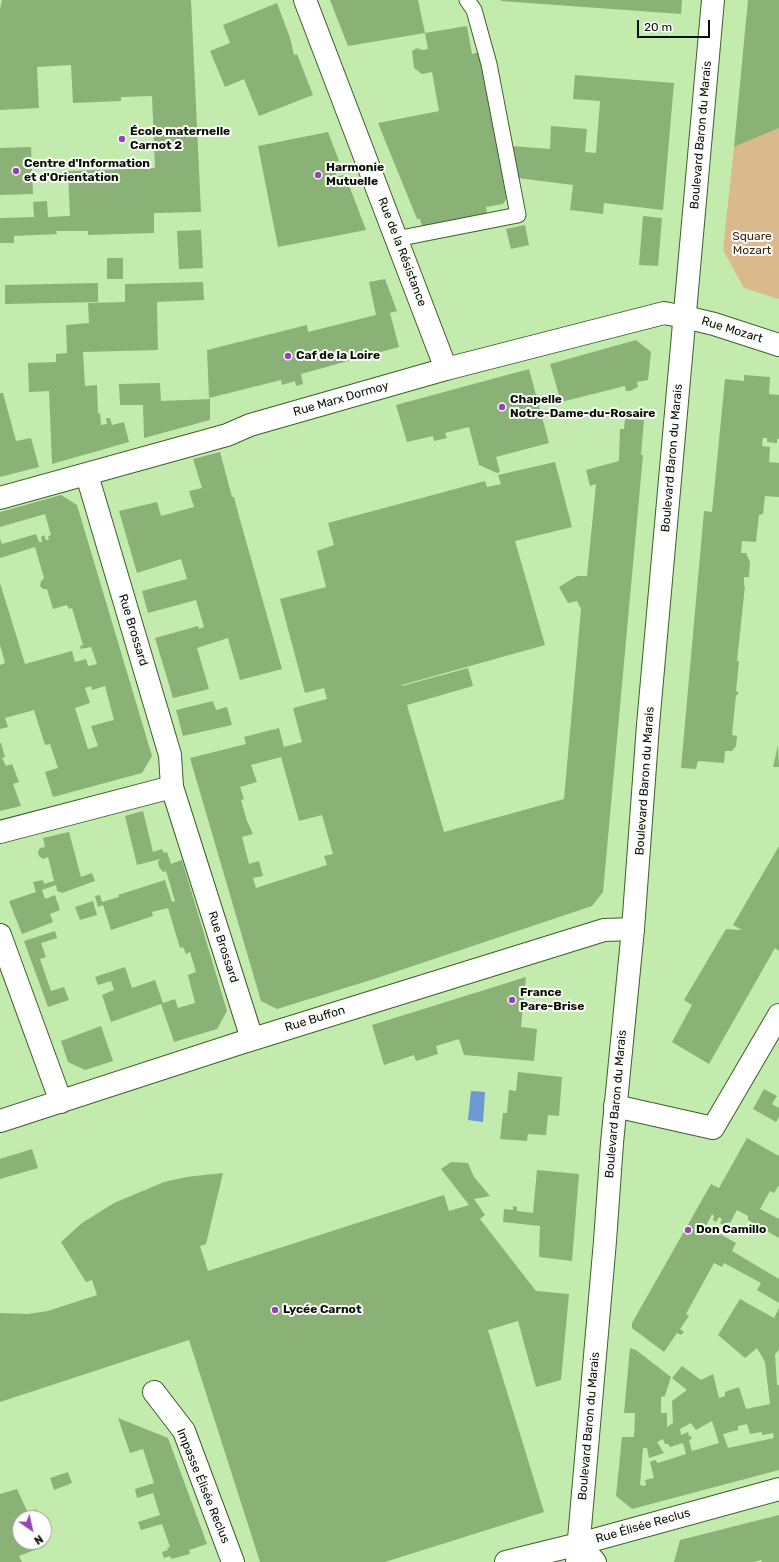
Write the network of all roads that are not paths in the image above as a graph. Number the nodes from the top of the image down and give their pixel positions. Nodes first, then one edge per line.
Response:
1 (305, 0) edge
2 (467, 0) edge
3 (713, 0) edge
4 (396, 239) junction
5 (686, 317) junction
6 (779, 345) edge
7 (446, 369) junction
8 (86, 475) junction
9 (0, 498) edge
10 (172, 787) junction
11 (0, 832) edge
12 (633, 929) junction
13 (0, 935) edge
14 (779, 1014) edge
15 (252, 1039) junction
16 (61, 1102) junction
17 (615, 1106) junction
18 (0, 1120) edge
19 (154, 1392) dead end
20 (779, 1489) edge
21 (578, 1553) edge
22 (233, 1562) edge
23 (506, 1562) edge
24 (595, 1562) edge

1 - 4 street, Rue de la Résistance
2 - 4 lane
3 - 5 street, Boulevard Baron du Marais
4 - 7 street, Rue de la Résistance
5 - 6 street, Rue Mozart
5 - 7 street, Rue Marx Dormoy
5 - 12 street, Boulevard Baron du Marais
7 - 8 street, Rue Marx Dormoy
8 - 9 street, Rue Marx Dormoy
8 - 10 street, Rue Brossard
10 - 11 street
10 - 15 street, Rue Brossard
12 - 15 street, Rue Buffon
12 - 17 street, Boulevard Baron du Marais
13 - 16 street
14 - 17 street
15 - 16 street, Rue Buffon
16 - 18 street, Rue Buffon
17 - 21 street, Boulevard Baron du Marais
19 - 22 street, Impasse Élisée Reclus
20 - 21 street, Rue Élisée Reclus
21 - 23 street, Rue Élisée Reclus
21 - 24 street

